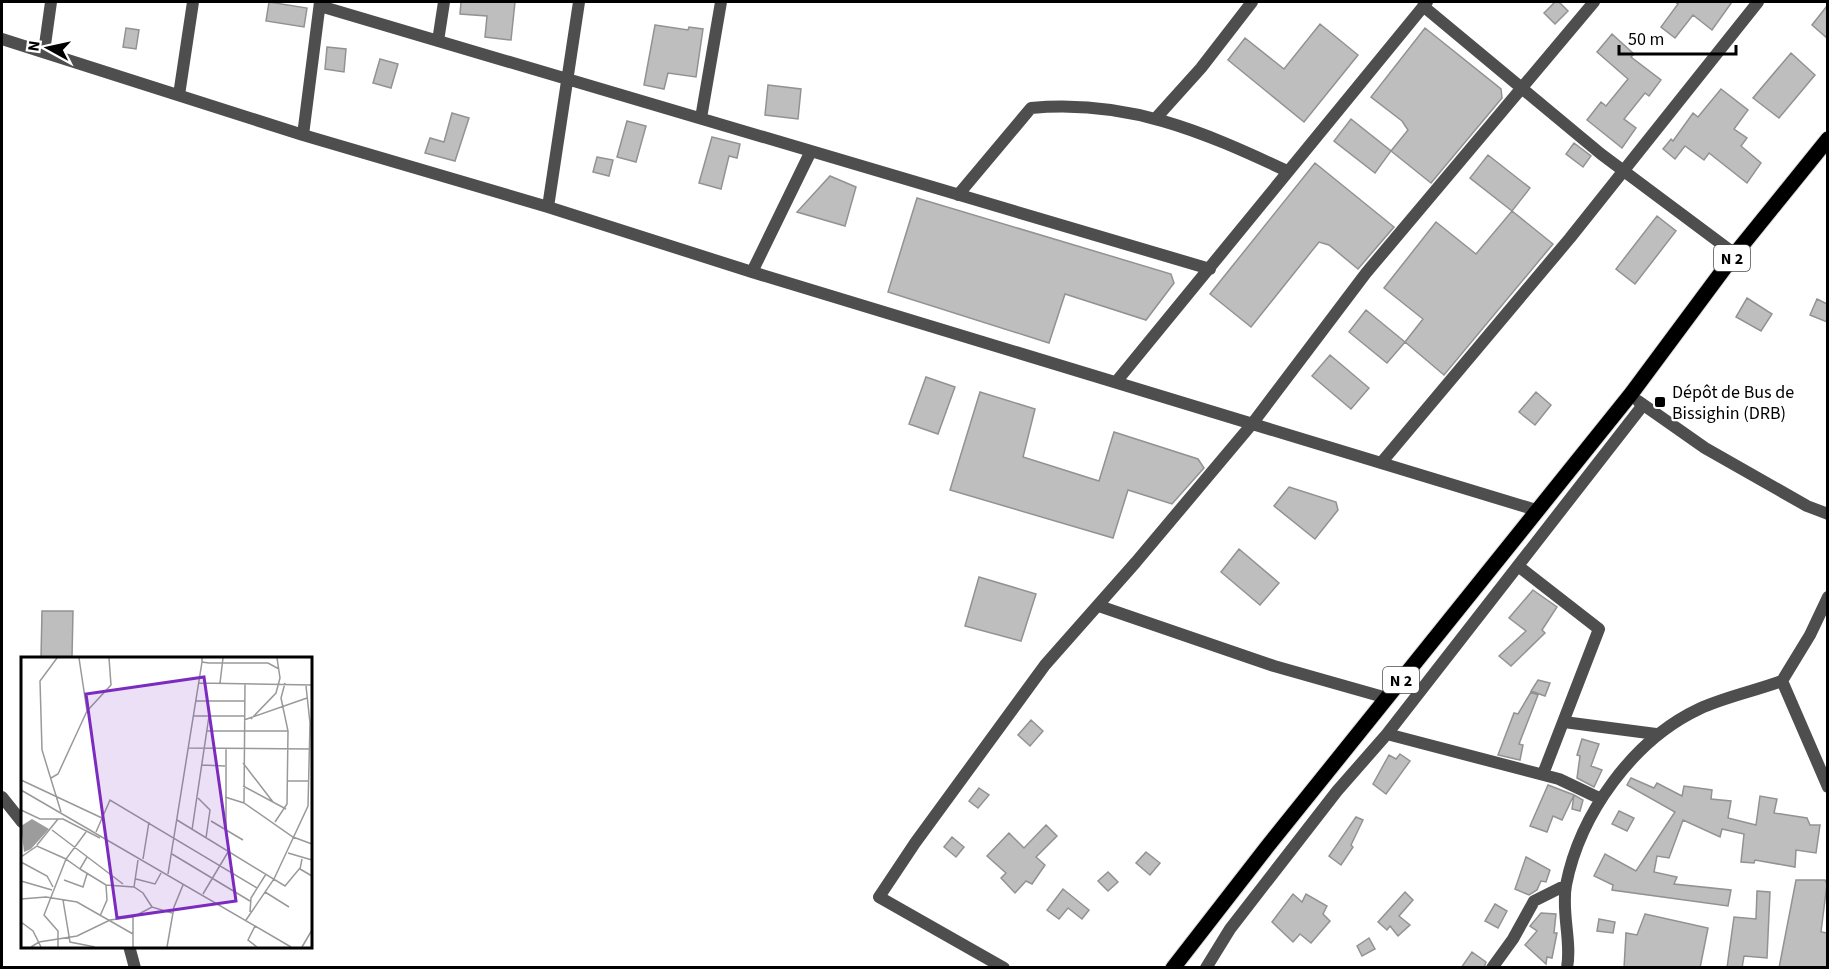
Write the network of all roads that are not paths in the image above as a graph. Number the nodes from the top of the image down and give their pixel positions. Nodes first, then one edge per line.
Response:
1 (51, 2) edge
2 (193, 2) edge
3 (444, 2) edge
4 (579, 2) edge
5 (721, 2) edge
6 (1252, 2) edge
7 (1594, 2) edge
8 (1758, 2) edge
9 (320, 4) edge
10 (1425, 4) edge
11 (2, 39) edge
12 (438, 41) junction
13 (44, 52) junction
14 (568, 80) junction
15 (1521, 90) junction
16 (179, 95) junction
17 (700, 118) junction
18 (1156, 118) junction
19 (303, 135) junction
20 (1827, 139) edge
21 (811, 151) junction
22 (1287, 171) junction
23 (1623, 171) junction
24 (958, 195) junction
25 (548, 207) junction
26 (1735, 254) junction
27 (1210, 269) junction
28 (752, 272) junction
29 (1116, 382) junction
30 (1630, 394) junction
31 (1643, 405) junction
32 (1252, 424) junction
33 (1381, 463) junction
34 (1536, 510) junction
35 (1827, 514) edge
36 (1518, 566) junction
37 (1827, 597) edge
38 (1099, 606) junction
39 (1782, 681) junction
40 (1387, 698) junction
41 (1564, 722) junction
42 (1387, 734) junction
43 (1656, 734) junction
44 (1543, 774) junction
45 (1827, 787) edge
46 (2, 797) edge
47 (1602, 799) junction
48 (21, 821) edge
49 (1566, 885) junction
50 (130, 948) edge
51 (135, 968) edge
52 (1004, 968) edge
53 (1173, 968) edge
54 (1206, 968) edge
55 (1492, 968) edge
56 (1566, 968) edge

1 - 13 street
2 - 16 street
3 - 12 street
4 - 14 street
5 - 17 street
6 - 18 street
7 - 15 street
8 - 23 street
9 - 12 street
9 - 19 street
10 - 15 street
10 - 22 street
11 - 13 street
12 - 14 street
13 - 16 street
14 - 17 street
14 - 25 street
15 - 23 street
15 - 32 street
16 - 19 street
17 - 21 street
18 - 22 street
18 - 24 street
19 - 25 street
20 - 26 main road, N 2
21 - 24 street
21 - 28 street
22 - 27 street
23 - 26 street
23 - 33 street
24 - 27 street
25 - 28 street
26 - 30 main road, N 2
27 - 29 street
28 - 29 street
29 - 32 street
30 - 31 street
30 - 34 main road, N 2
31 - 35 street
31 - 36 street
32 - 33 street
32 - 38 street
33 - 34 street
34 - 40 main road, N 2
36 - 41 street
36 - 42 street
37 - 39 street
38 - 40 street
38 - 52 street
39 - 43 street
39 - 45 street
40 - 53 main road, N 2
41 - 43 street
41 - 44 street
42 - 44 street
42 - 54 street
43 - 47 street
44 - 47 street
46 - 48 street
47 - 49 street
49 - 55 street
49 - 56 street
50 - 51 street

